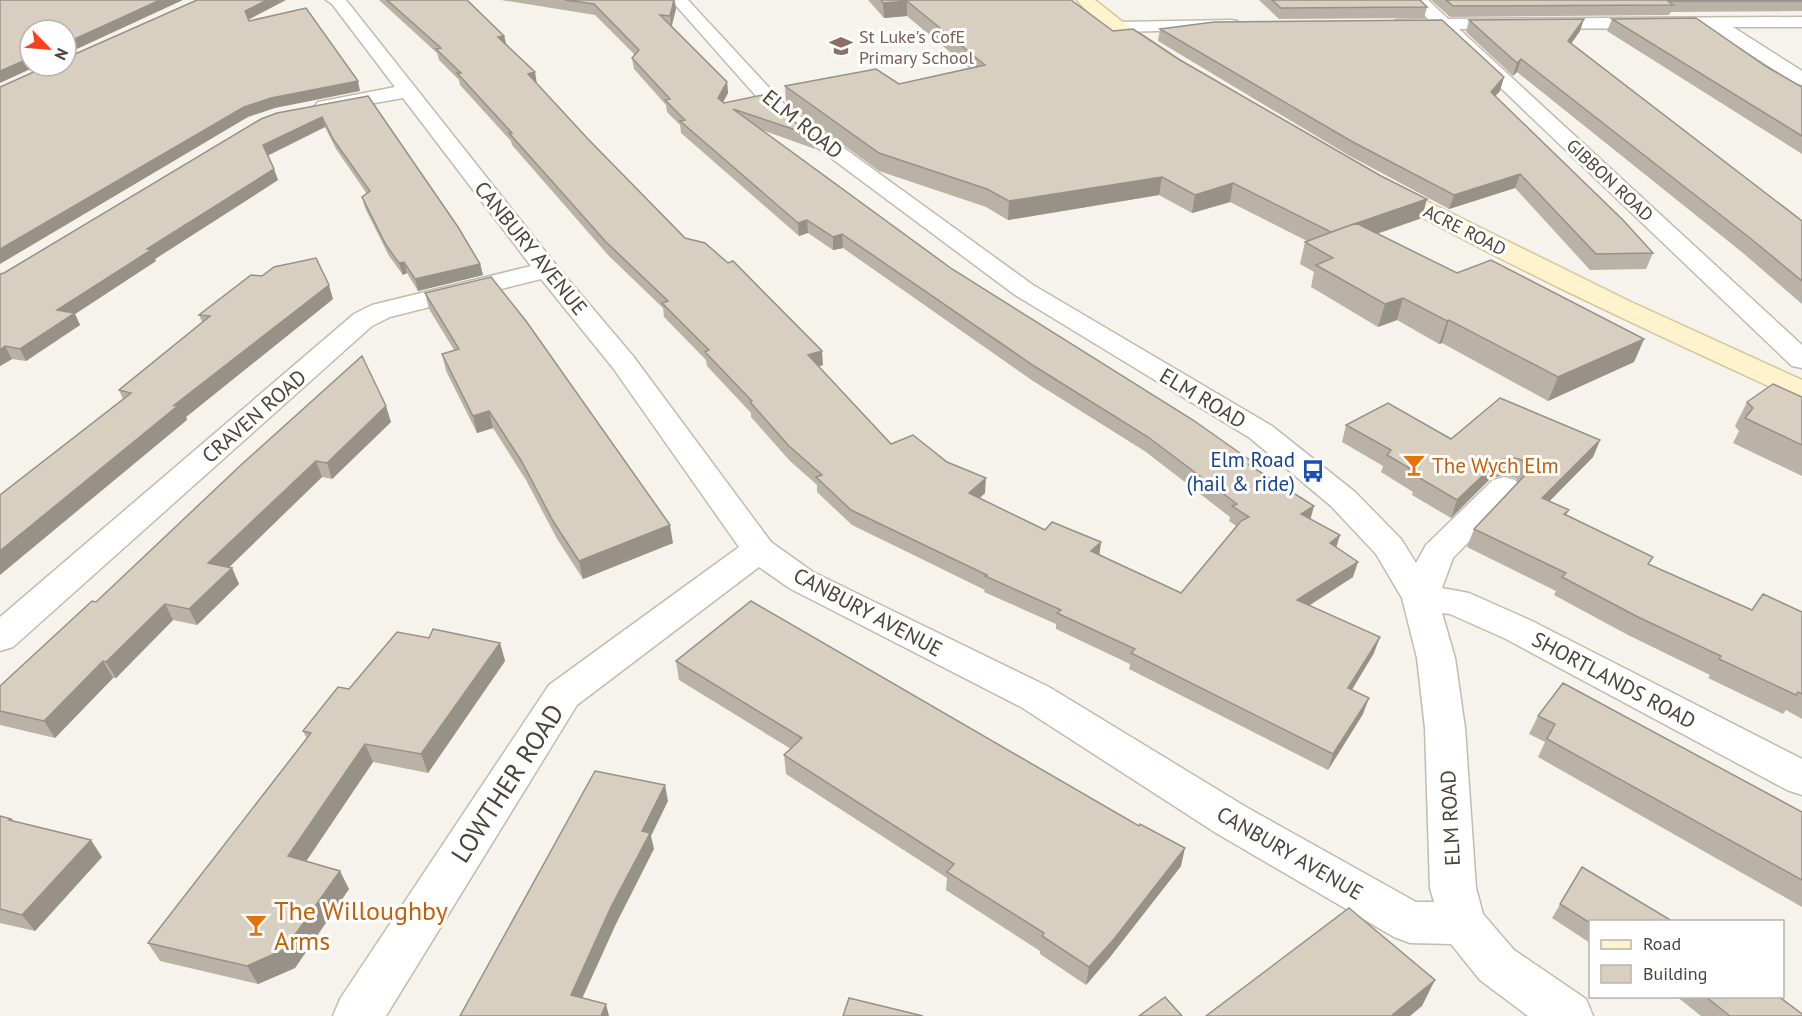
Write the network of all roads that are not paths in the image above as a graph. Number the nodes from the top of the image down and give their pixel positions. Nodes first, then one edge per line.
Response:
1 (334, 0) edge
2 (679, 0) edge
3 (1085, 0) edge
4 (1418, 0) edge
5 (1689, 8) edge
6 (1802, 22) edge
7 (1713, 23) junction
8 (1384, 24) edge
9 (1443, 24) junction
10 (1253, 25) edge
11 (1118, 27) junction
12 (1178, 66) edge
13 (1802, 79) edge
14 (407, 91) junction
15 (307, 110) edge
16 (1368, 178) edge
17 (547, 270) junction
18 (1802, 360) edge
19 (1802, 391) edge
20 (1504, 487) dead end
21 (759, 550) junction
22 (1420, 598) junction
23 (0, 638) edge
24 (1802, 778) edge
25 (1463, 924) junction
26 (358, 1016) edge
27 (1568, 1016) edge

1 - 14 street, CANBURY AVENUE
2 - 22 street, ELM ROAD
3 - 11 street
4 - 9 street, GIBBON ROAD
5 - 7 street
6 - 7 street
7 - 9 street
7 - 13 street
8 - 9 street
9 - 18 street, GIBBON ROAD
10 - 11 street
11 - 12 street
14 - 15 street
14 - 17 street, CANBURY AVENUE
16 - 19 street, ACRE ROAD
17 - 21 street, CANBURY AVENUE
17 - 23 street, CRAVEN ROAD
20 - 22 street
21 - 25 street, CANBURY AVENUE
21 - 26 street, LOWTHER ROAD
22 - 24 street, SHORTLANDS ROAD
22 - 25 street, ELM ROAD
25 - 27 street, ELM ROAD

